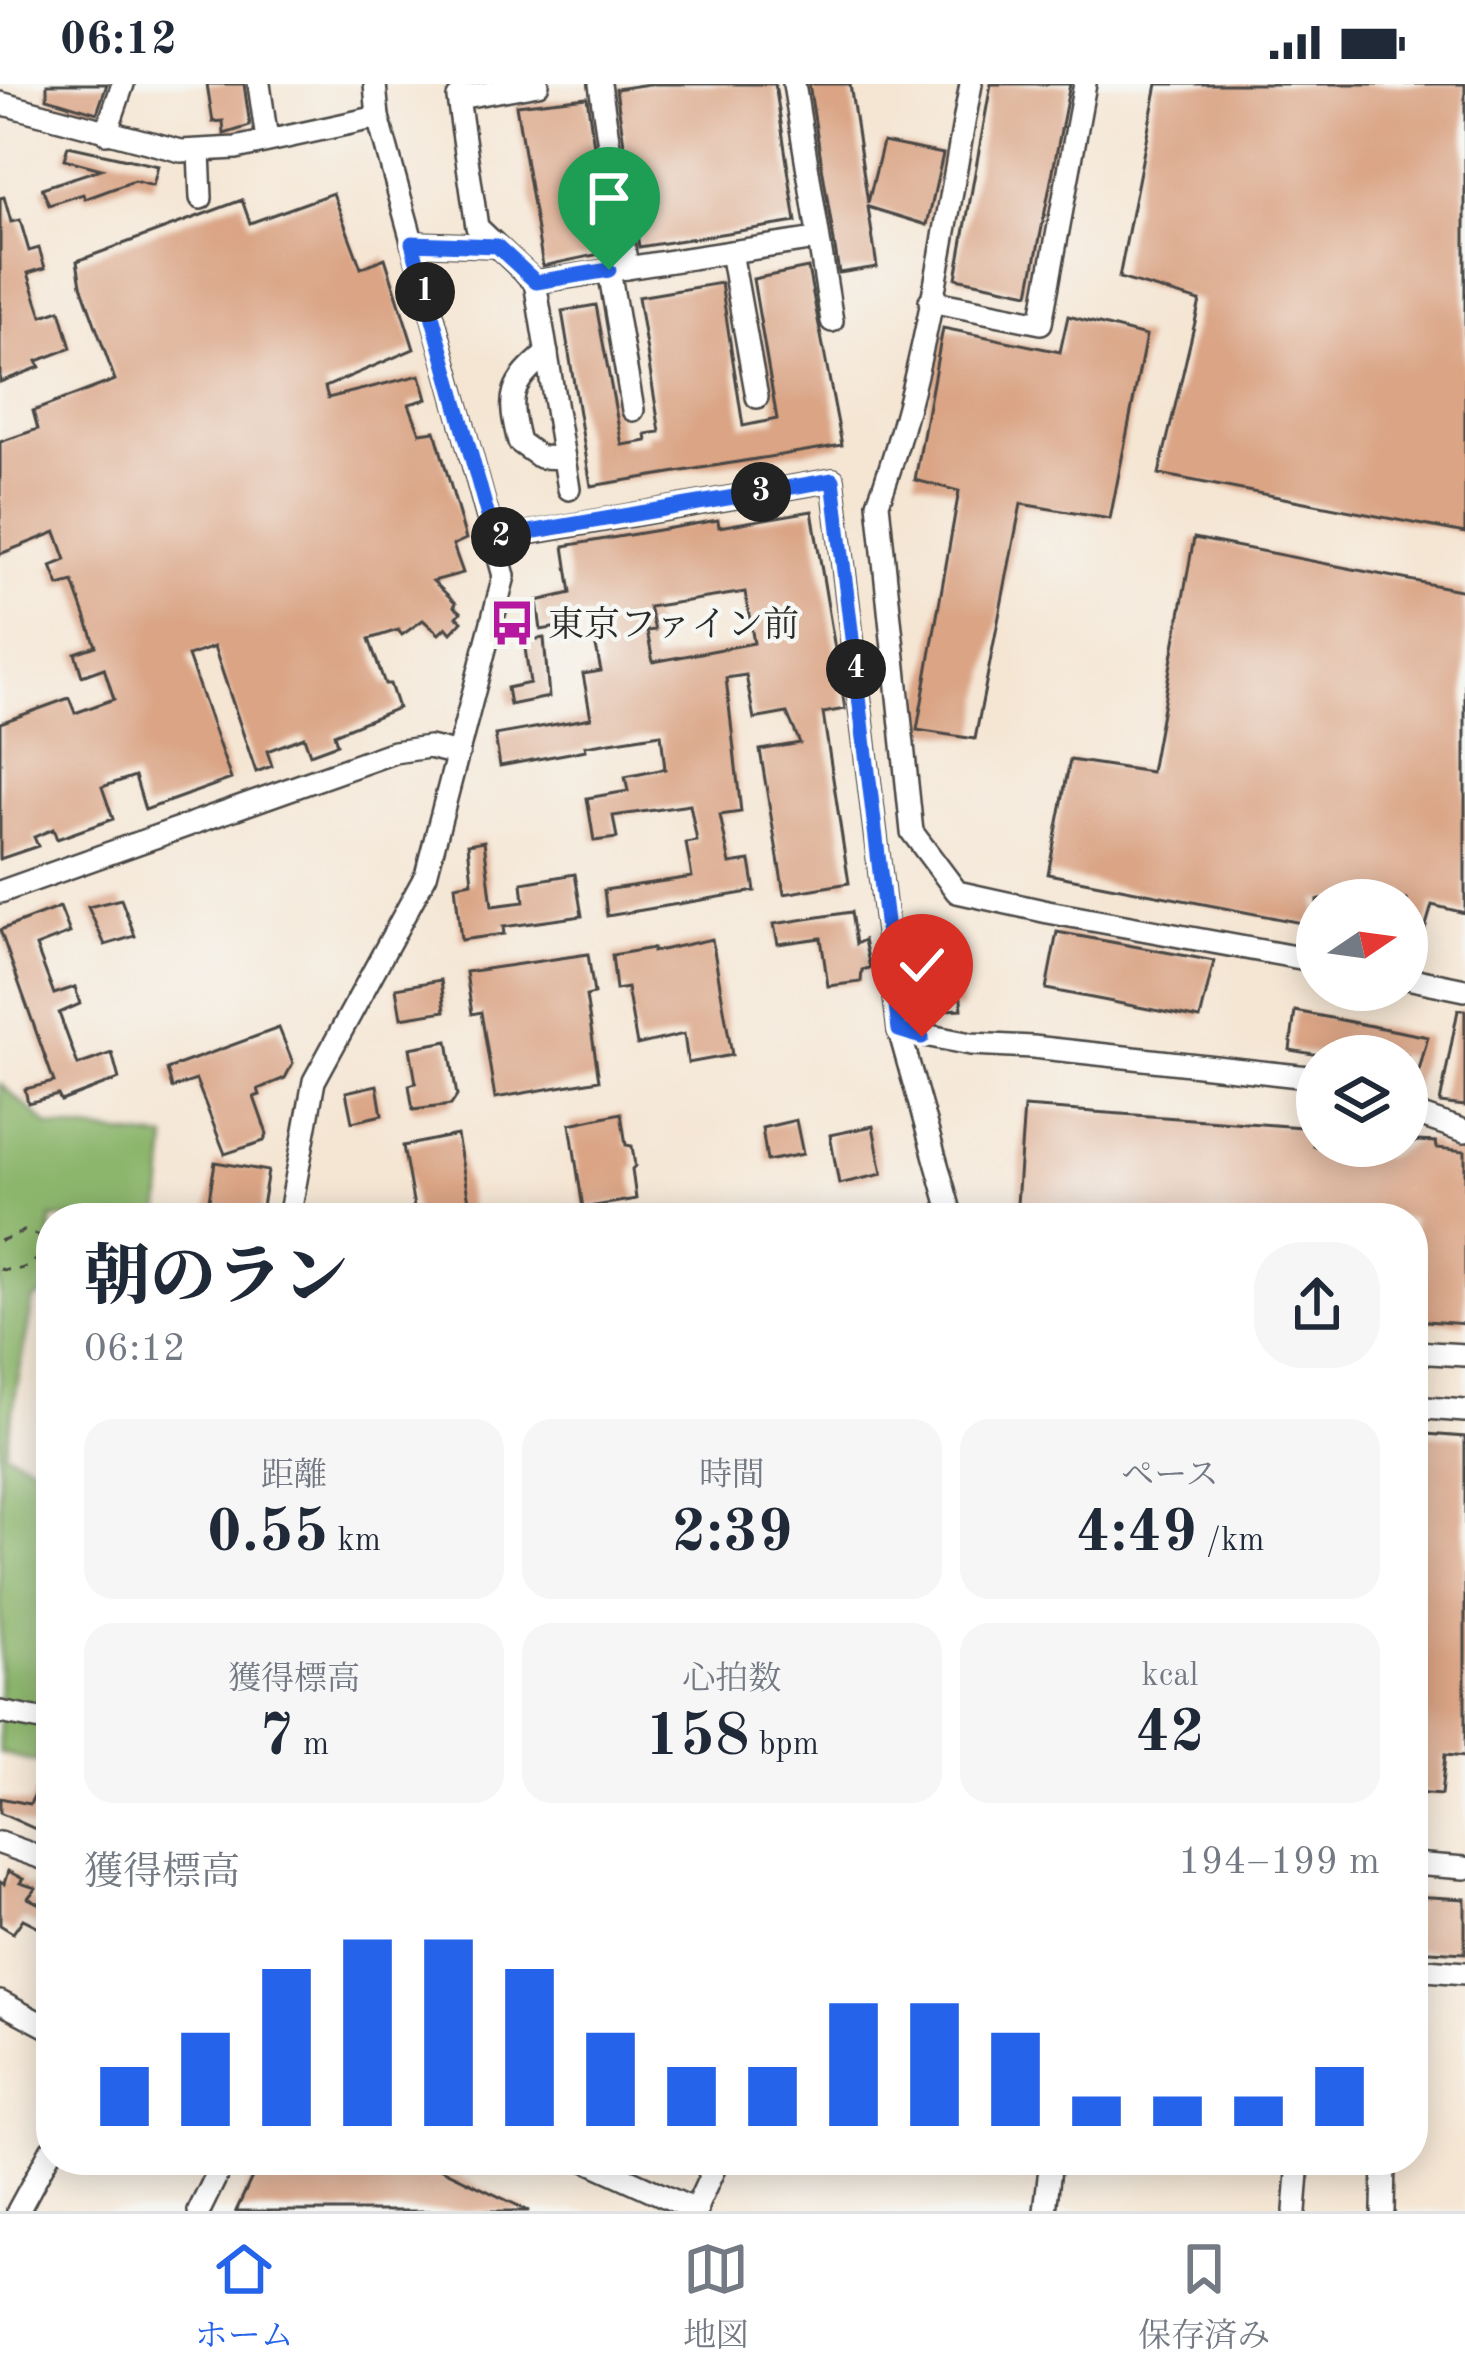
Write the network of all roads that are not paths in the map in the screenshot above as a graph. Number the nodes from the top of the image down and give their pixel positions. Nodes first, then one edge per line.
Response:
1 (122, 84) edge
2 (259, 84) edge
3 (375, 84) edge
4 (538, 84) edge
5 (600, 84) edge
6 (794, 84) edge
7 (971, 84) edge
8 (1085, 84) edge
9 (450, 91) edge
10 (0, 103) edge
11 (378, 117) junction
12 (106, 133) junction
13 (267, 140) junction
14 (199, 152) junction
15 (201, 198) dead end
16 (817, 238) junction
17 (412, 243) junction
18 (497, 246) junction
19 (731, 252) junction
20 (618, 269) junction
21 (536, 282) junction
22 (930, 301) junction
23 (832, 321) dead end
24 (547, 353) junction
25 (757, 397) dead end
26 (633, 410) dead end
27 (564, 458) junction
28 (569, 489) dead end
29 (494, 538) junction
30 (458, 754) junction
31 (0, 892) edge
32 (1296, 957) edge
33 (1428, 982) edge
34 (1465, 990) edge
35 (899, 1030) junction
36 (1296, 1076) edge
37 (1428, 1118) edge
38 (1465, 1131) edge
39 (292, 1203) edge
40 (948, 1203) edge
41 (1428, 1353) edge
42 (1465, 1355) edge
43 (1428, 1408) edge
44 (1465, 1411) edge
45 (0, 1712) edge
46 (36, 1719) edge
47 (0, 1843) edge
48 (36, 1856) edge
49 (1428, 1865) edge
50 (1465, 1868) edge
51 (1428, 1970) edge
52 (1465, 1973) edge
53 (0, 2002) edge
54 (36, 2022) edge
55 (37, 2175) edge
56 (217, 2175) edge
57 (618, 2175) edge
58 (712, 2175) edge
59 (1049, 2175) edge
60 (1298, 2175) edge
61 (1383, 2175) edge
62 (18, 2211) edge
63 (199, 2211) edge
64 (696, 2211) edge
65 (1045, 2211) edge
66 (1295, 2211) edge
67 (1382, 2211) edge

1 - 12 street
2 - 13 street
3 - 11 street
4 - 9 street
5 - 20 street
6 - 16 street
7 - 22 street
8 - 22 street
9 - 18 street
10 - 12 street
11 - 13 street
11 - 17 street
12 - 14 street
13 - 14 street
14 - 15 street
16 - 19 street
16 - 23 street
17 - 18 street
17 - 29 street
18 - 21 street
19 - 20 street
19 - 25 street
20 - 21 street
20 - 26 street
21 - 24 street
22 - 32 street
24 - 27 street
24 - 27 street
27 - 28 street
29 - 30 street
29 - 35 street
30 - 31 street
30 - 39 street
33 - 34 street
35 - 36 street
35 - 40 street
37 - 38 street
41 - 42 street
43 - 44 street
45 - 46 street
47 - 48 street
49 - 50 street
51 - 52 street
53 - 54 street
55 - 62 street
56 - 63 street
57 - 64 street
58 - 64 street
59 - 65 street
60 - 66 street
61 - 67 street

